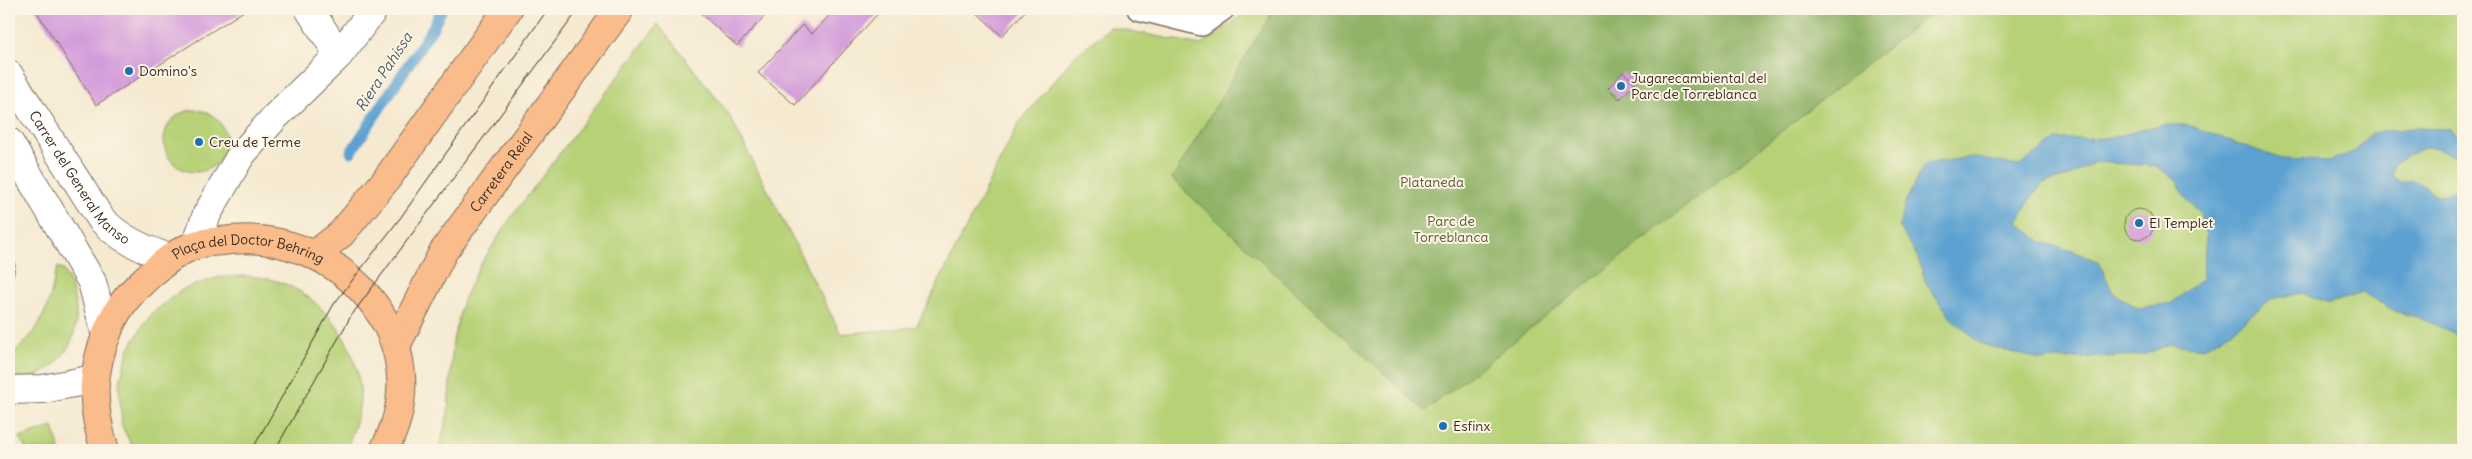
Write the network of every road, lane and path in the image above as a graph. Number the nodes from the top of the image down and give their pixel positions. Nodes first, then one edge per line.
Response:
1 (309, 9) edge
2 (374, 9) edge
3 (508, 9) edge
4 (620, 9) edge
5 (1138, 9) edge
6 (1224, 9) edge
7 (339, 55) junction
8 (9, 75) edge
9 (9, 142) edge
10 (196, 245) junction
11 (314, 255) junction
12 (170, 258) junction
13 (106, 336) junction
14 (396, 346) junction
15 (94, 379) junction
16 (9, 390) edge
17 (105, 450) edge
18 (384, 450) edge

1 - 7 street
2 - 7 street
3 - 11 main road
4 - 14 main road, Carretera Reial
5 - 6 lane
7 - 10 street
8 - 12 street, Carrer del General Manso
9 - 13 street
10 - 11 main road, Plaça del Doctor Behring
10 - 12 main road, Plaça del Doctor Behring
11 - 14 main road, Plaça del Doctor Behring
12 - 13 main road, Plaça del Doctor Behring
13 - 15 main road, Plaça del Doctor Behring
14 - 18 main road, Plaça del Doctor Behring
15 - 16 street
15 - 17 main road, Plaça del Doctor Behring

